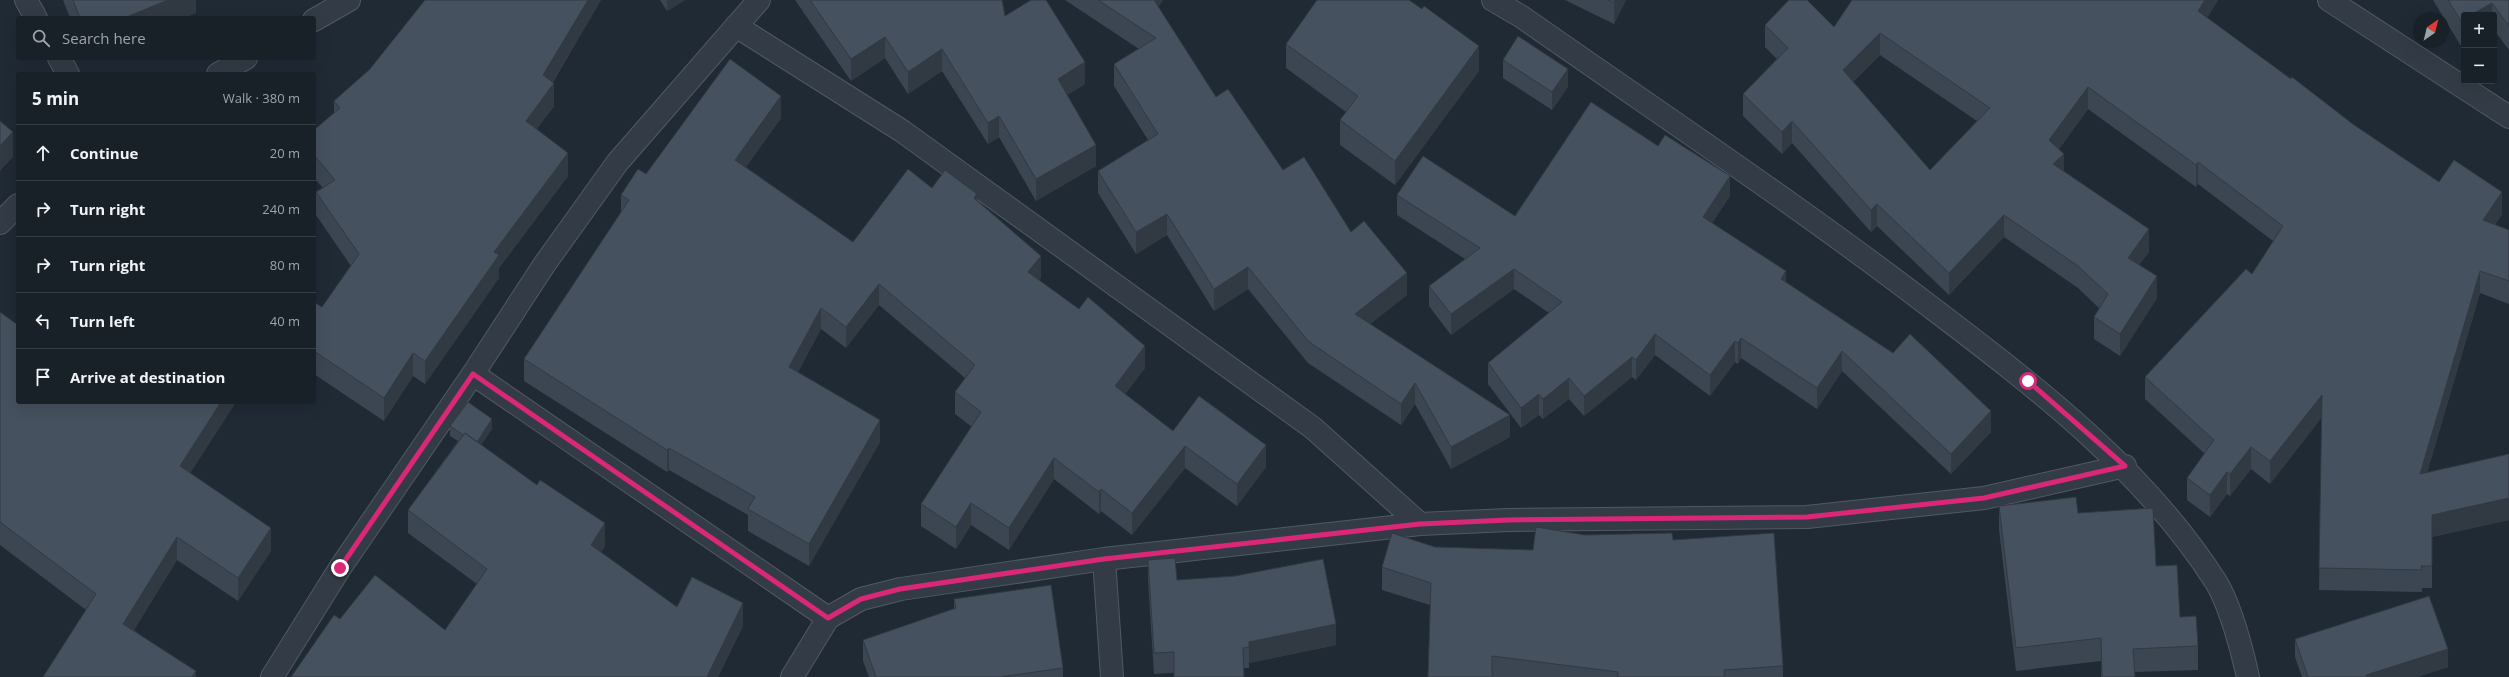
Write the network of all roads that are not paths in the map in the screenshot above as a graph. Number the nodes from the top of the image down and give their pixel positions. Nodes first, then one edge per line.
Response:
1 (26, 0) edge
2 (349, 0) edge
3 (759, 0) edge
4 (1493, 0) edge
5 (2328, 0) edge
6 (1526, 8) edge
7 (35, 16) edge
8 (316, 19) edge
9 (736, 26) junction
10 (60, 60) edge
11 (242, 60) edge
12 (67, 72) edge
13 (222, 72) edge
14 (2509, 117) edge
15 (16, 207) edge
16 (0, 223) edge
17 (473, 374) junction
18 (2125, 466) junction
19 (1420, 524) junction
20 (1104, 559) junction
21 (828, 618) junction
22 (272, 677) edge
23 (792, 677) edge
24 (1112, 677) edge
25 (2248, 677) edge

1 - 7 street
2 - 8 street
3 - 9 street
4 - 6 street
5 - 14 street
6 - 18 street
9 - 17 street
9 - 19 street
10 - 12 street
11 - 13 street
15 - 16 street
17 - 21 street
17 - 22 street
18 - 19 street
18 - 25 street
19 - 20 street
20 - 21 street
20 - 24 street
21 - 23 street

